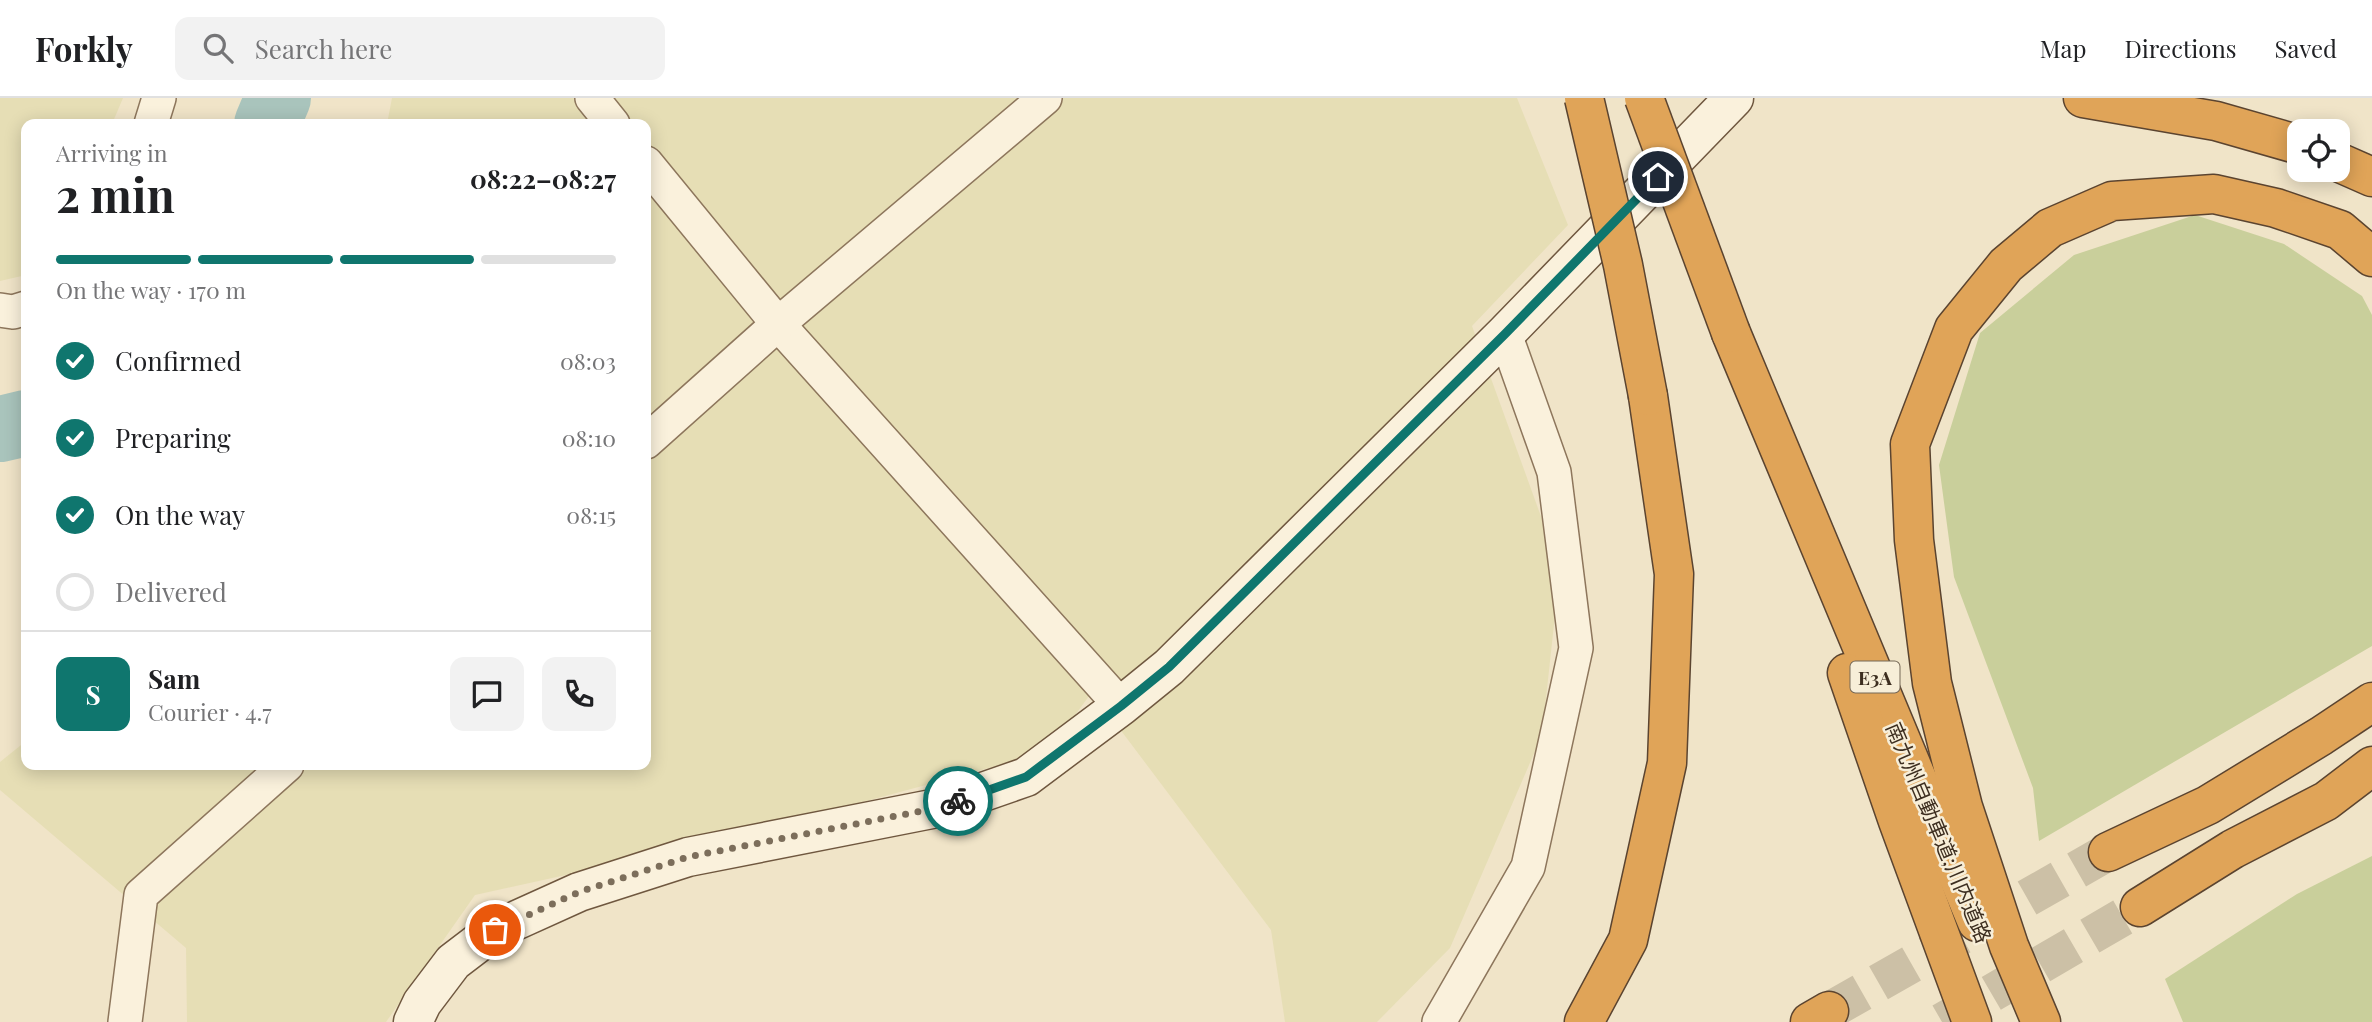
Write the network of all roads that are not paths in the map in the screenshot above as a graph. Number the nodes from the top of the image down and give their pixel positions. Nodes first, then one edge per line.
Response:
1 (159, 98) edge
2 (592, 98) edge
3 (1045, 98) edge
4 (1584, 98) edge
5 (1644, 98) edge
6 (1734, 98) edge
7 (2083, 98) edge
8 (153, 119) edge
9 (609, 119) edge
10 (2287, 141) edge
11 (2350, 167) edge
12 (651, 169) edge
13 (2372, 177) edge
14 (2372, 257) edge
15 (0, 310) edge
16 (21, 310) edge
17 (778, 324) junction
18 (1731, 333) junction
19 (1505, 334) junction
20 (651, 438) edge
21 (2372, 702) edge
22 (1121, 706) junction
23 (2372, 766) edge
24 (281, 770) edge
25 (2108, 852) tunnel mouth
26 (2140, 907) tunnel mouth
27 (125, 1022) edge
28 (413, 1022) edge
29 (1439, 1022) edge
30 (1584, 1022) edge
31 (1972, 1022) edge
32 (2019, 1022) edge
33 (2040, 1022) edge

1 - 8 street
2 - 9 street
3 - 17 street
4 - 30 highway, bridge
5 - 18 highway, 南九州自動車道;川内道路 / E3A, bridge
6 - 19 street
7 - 10 highway
11 - 13 highway
12 - 17 street
14 - 33 highway
15 - 16 street
17 - 20 street
17 - 22 street
18 - 31 highway, 南九州自動車道;川内道路 / E3A
18 - 32 highway, 南九州自動車道;川内道路 / E3A
19 - 22 street
19 - 29 street
21 - 25 highway
22 - 28 street
23 - 26 highway
24 - 27 street

